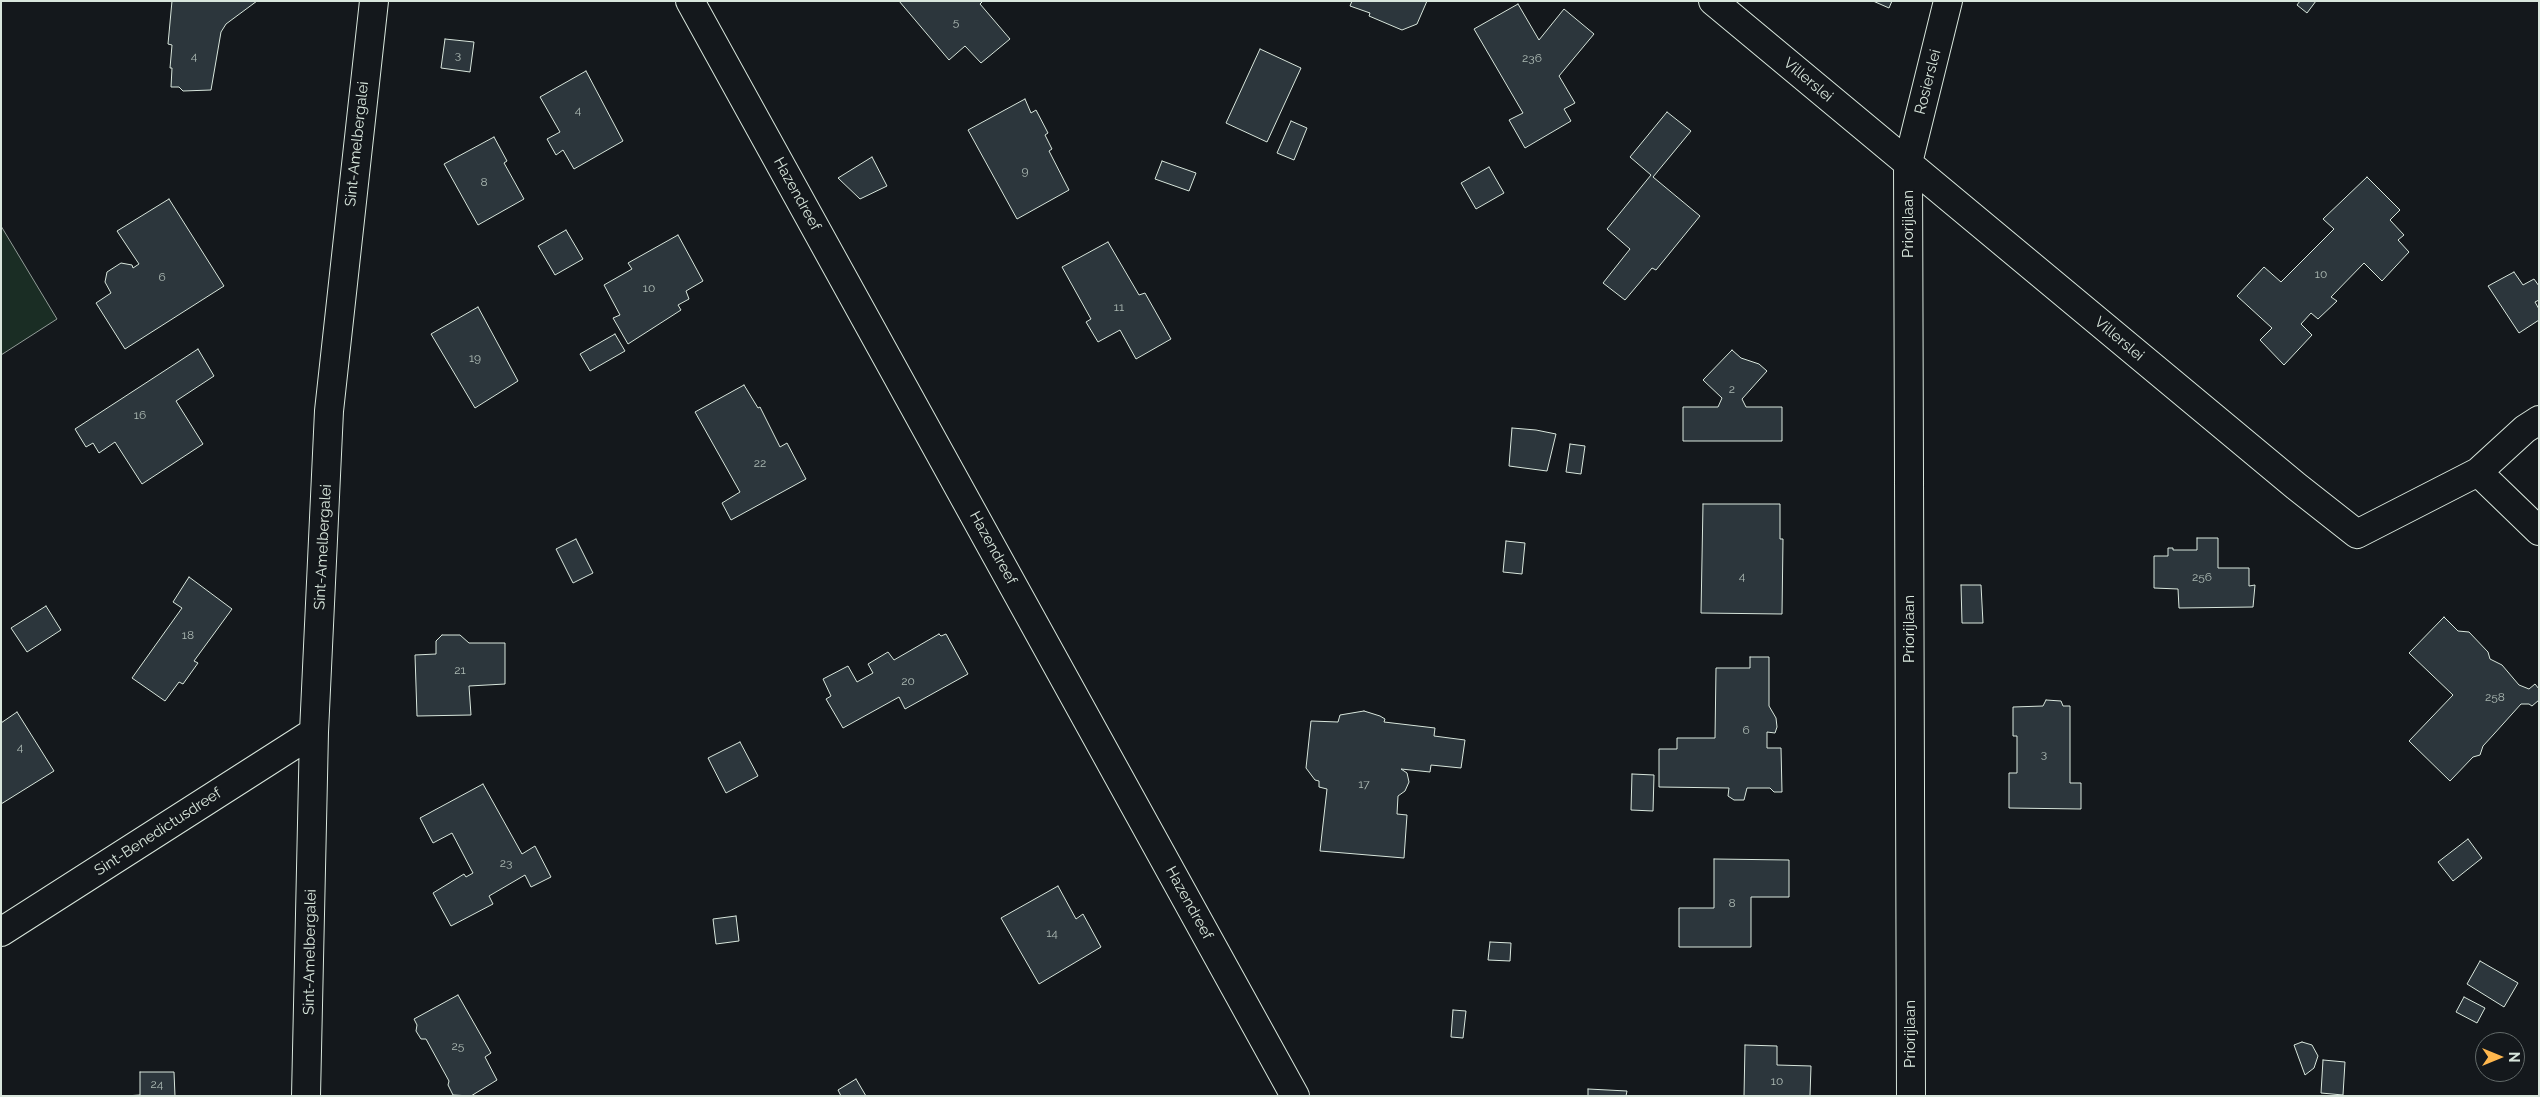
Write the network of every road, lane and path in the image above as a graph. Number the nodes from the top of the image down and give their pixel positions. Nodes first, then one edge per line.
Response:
1 (374, 1) edge
2 (690, 1) edge
3 (1713, 1) edge
4 (1948, 1) edge
5 (1908, 163) junction
6 (2539, 420) edge
7 (2478, 472) junction
8 (2539, 531) edge
9 (314, 732) junction
10 (1, 932) edge
11 (306, 1096) edge
12 (1295, 1096) edge
13 (1911, 1096) edge

1 - 9 street, Sint-Amelbergalei
2 - 12 street, Hazendreef
3 - 5 street, Villerslei
4 - 5 street, Rosierslei
5 - 7 street, Villerslei
5 - 13 street, Priorijlaan
6 - 7 street
7 - 8 street
9 - 10 street, Sint-Benedictusdreef
9 - 11 street, Sint-Amelbergalei

